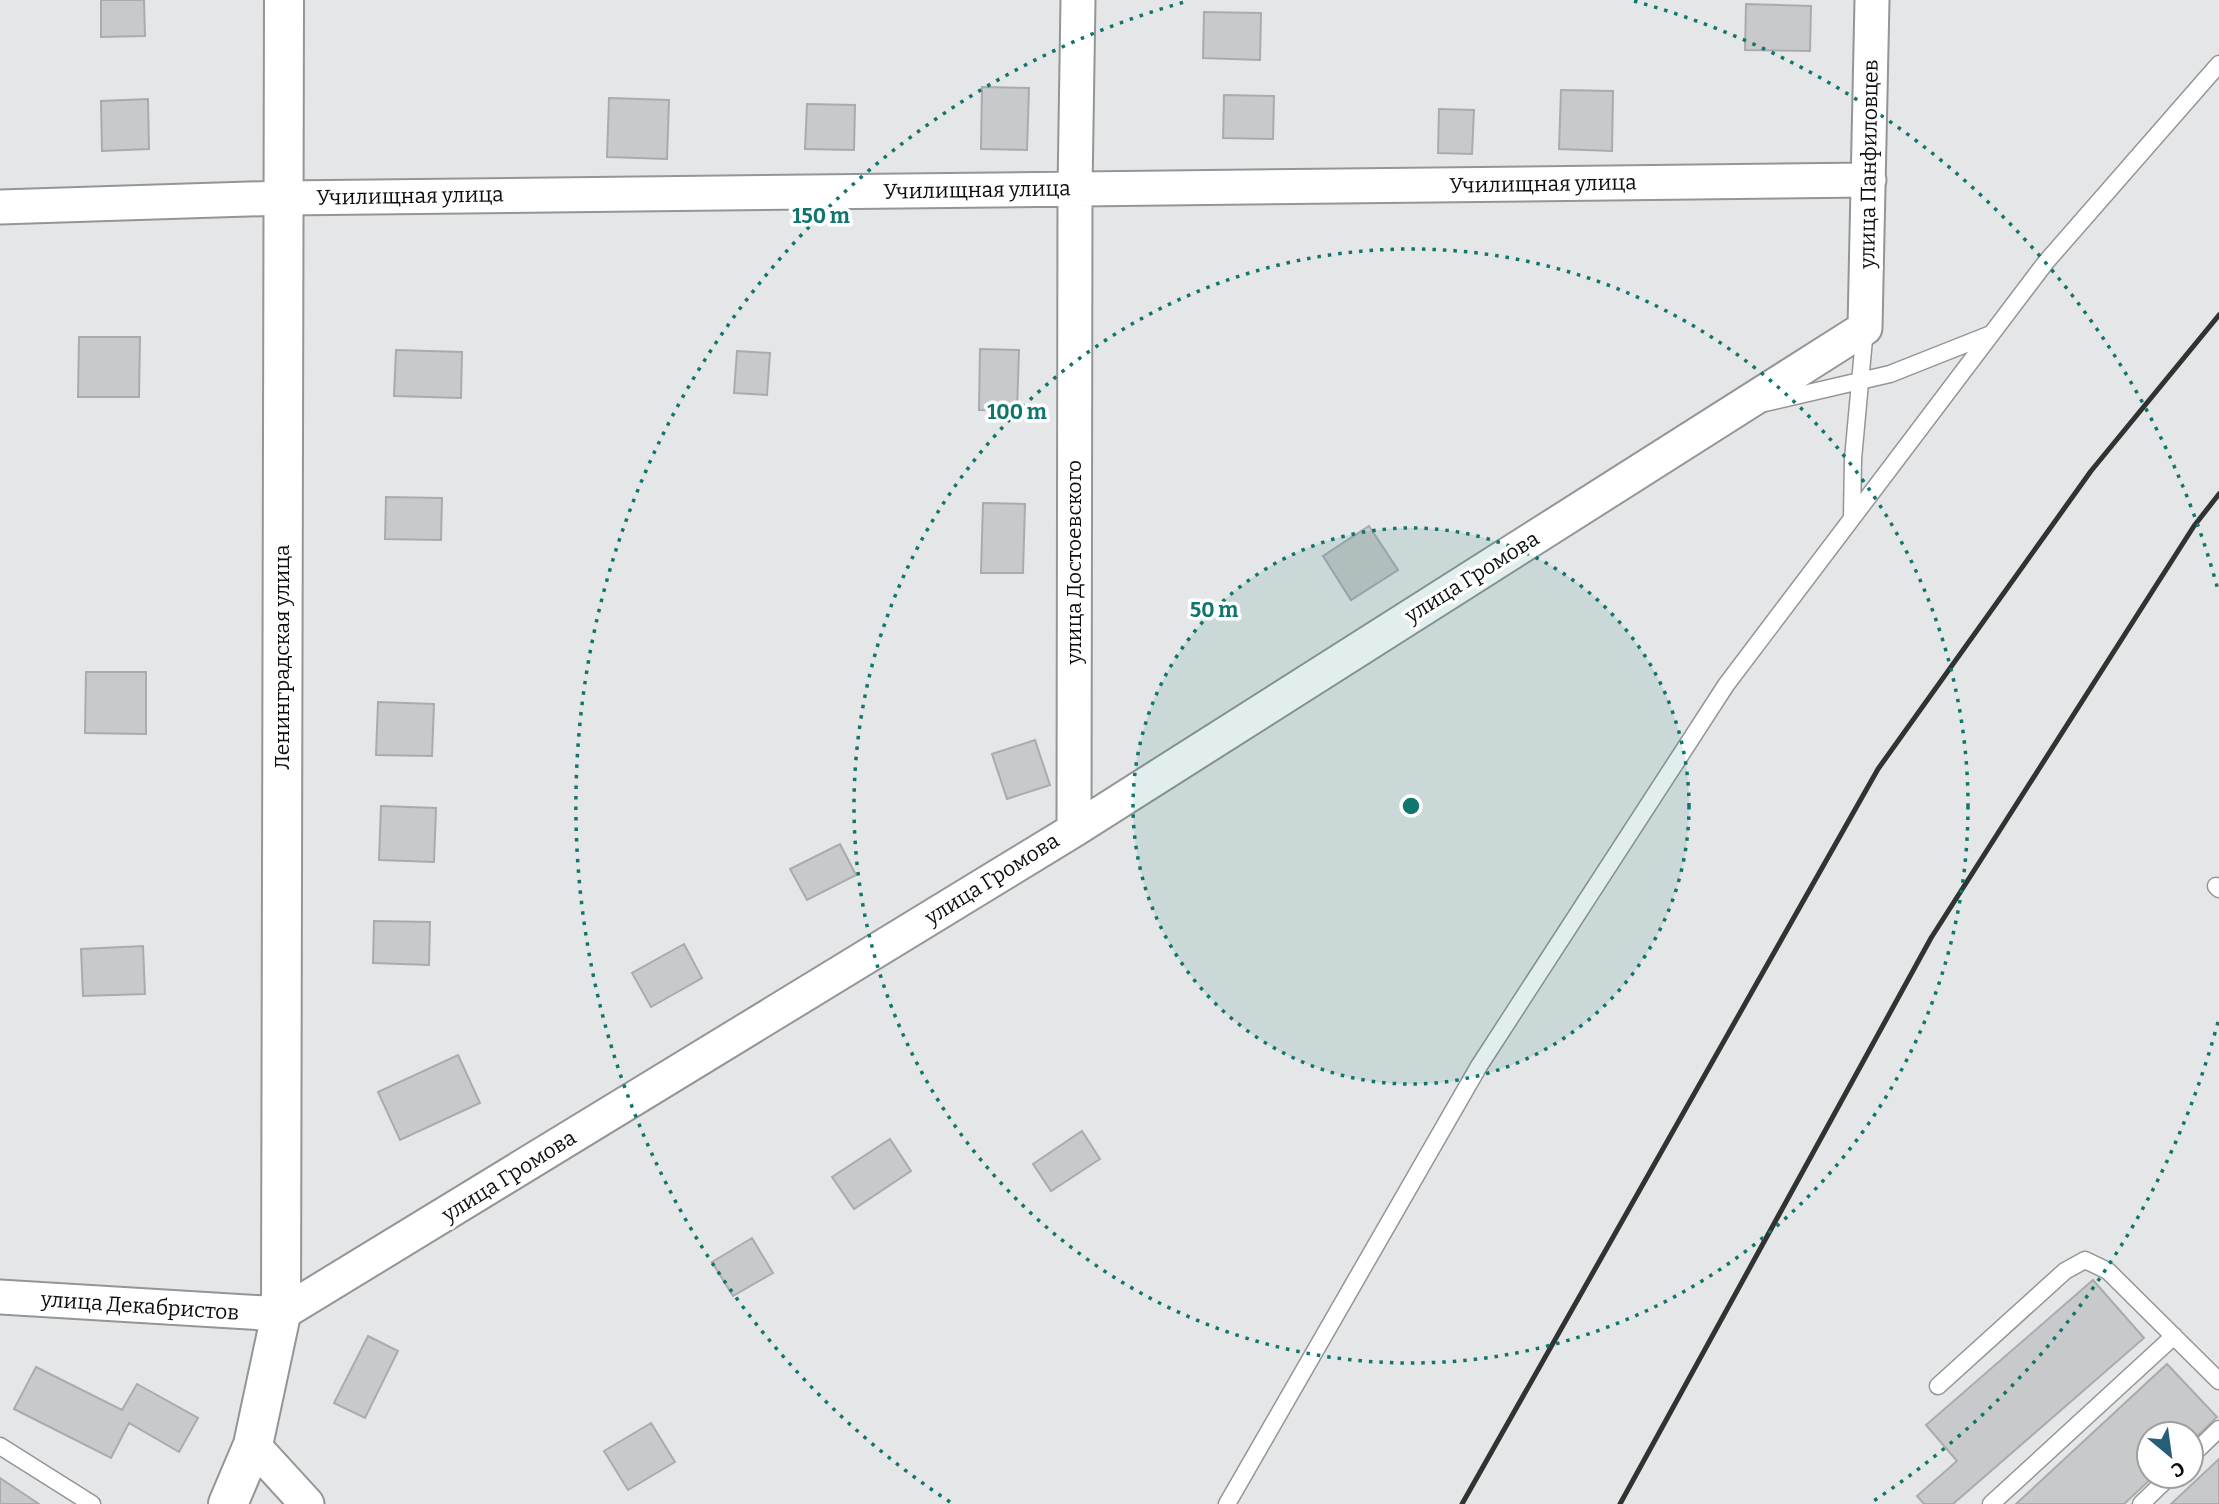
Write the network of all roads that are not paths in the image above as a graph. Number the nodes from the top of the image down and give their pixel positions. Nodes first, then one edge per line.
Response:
1 (284, 0) edge
2 (1078, 0) edge
3 (1872, 0) edge
4 (2219, 64) edge
5 (1869, 180) junction
6 (1075, 189) junction
7 (283, 198) junction
8 (0, 207) edge
9 (1865, 328) junction
10 (1992, 334) junction
11 (1862, 381) junction
12 (1736, 410) junction
13 (1852, 519) junction
14 (1074, 830) junction
15 (0, 1297) edge
16 (281, 1314) junction
17 (2174, 1336) junction
18 (2219, 1381) edge
19 (1938, 1386) dead end
20 (2219, 1429) edge
21 (2205, 1442) edge
22 (253, 1445) junction
23 (0, 1446) edge
24 (2156, 1490) edge
25 (92, 1504) edge
26 (228, 1504) edge
27 (307, 1504) edge
28 (1227, 1504) edge
29 (1991, 1504) edge
30 (2141, 1504) edge

1 - 7 street, Ленинградская улица
2 - 6 street, улица Достоевского
3 - 5 street, улица Панфиловцев
4 - 10 lane
5 - 6 street, Училищная улица
5 - 9 street, улица Панфиловцев
6 - 7 street, Училищная улица
6 - 14 street, улица Достоевского
7 - 8 street, Училищная улица
7 - 16 street, Ленинградская улица
9 - 11 lane
9 - 12 street, улица Громова
10 - 11 lane
10 - 13 lane
11 - 12 lane
11 - 13 lane
12 - 14 street, улица Громова
13 - 28 lane
14 - 16 street, улица Громова
15 - 16 street, улица Декабристов
16 - 22 street
17 - 18 lane
17 - 19 lane
17 - 29 lane
20 - 21 lane
22 - 26 street
22 - 27 street
23 - 25 lane
24 - 30 lane

